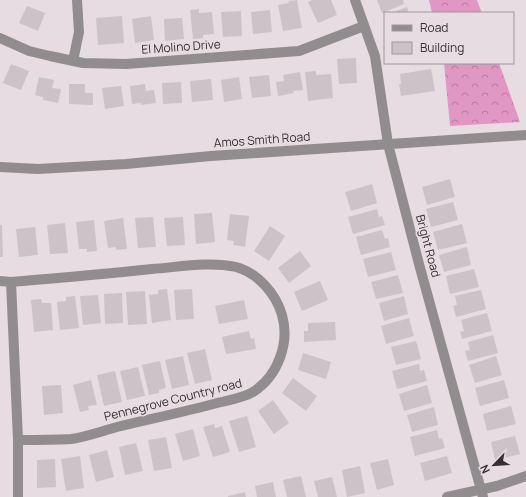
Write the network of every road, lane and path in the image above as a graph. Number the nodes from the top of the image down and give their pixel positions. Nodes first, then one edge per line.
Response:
1 (77, 0) edge
2 (355, 0) edge
3 (364, 26) junction
4 (0, 38) edge
5 (73, 61) junction
6 (526, 135) edge
7 (388, 144) junction
8 (0, 167) edge
9 (0, 281) edge
10 (11, 282) junction
11 (18, 440) junction
12 (526, 476) edge
13 (482, 493) edge
14 (18, 497) edge
15 (447, 497) edge

1 - 5 street
2 - 3 street, Bright Road
3 - 5 street, El Molino Drive
3 - 7 street, Bright Road
4 - 5 street, El Molino Drive
6 - 7 street, Amos Smith Road
7 - 8 street, Amos Smith Road
7 - 13 street, Bright Road
9 - 10 street, Pennegrove Country road
10 - 11 street
10 - 11 street, Pennegrove Country road
11 - 14 street
12 - 13 street
13 - 15 street

